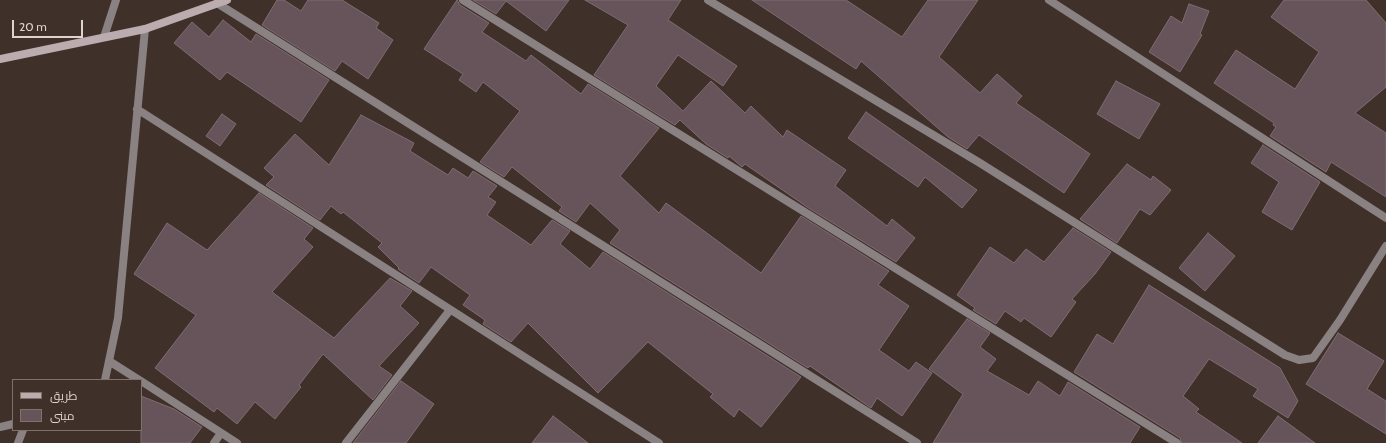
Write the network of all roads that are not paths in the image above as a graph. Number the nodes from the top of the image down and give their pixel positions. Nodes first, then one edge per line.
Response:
1 (116, 0) edge
2 (228, 0) edge
3 (463, 0) edge
4 (708, 0) edge
5 (1049, 0) edge
6 (217, 3) junction
7 (145, 28) junction
8 (104, 37) junction
9 (0, 59) edge
10 (137, 109) junction
11 (1386, 218) edge
12 (1386, 246) edge
13 (450, 310) junction
14 (109, 361) junction
15 (105, 379) edge
16 (137, 379) edge
17 (142, 382) edge
18 (12, 424) edge
19 (0, 427) edge
20 (23, 431) edge
21 (221, 433) junction
22 (18, 443) edge
23 (214, 443) edge
24 (237, 443) edge
25 (346, 443) edge
26 (659, 443) edge
27 (917, 443) edge
28 (1177, 443) edge

1 - 8 street
2 - 6 street
3 - 28 street
4 - 12 street
5 - 11 street
6 - 7 street
6 - 27 street
7 - 8 street
7 - 10 street
8 - 9 street
10 - 13 street
10 - 14 street
13 - 25 street
13 - 26 street
14 - 15 street
14 - 16 street
17 - 21 street
18 - 19 street
20 - 22 street
21 - 23 street
21 - 24 street

